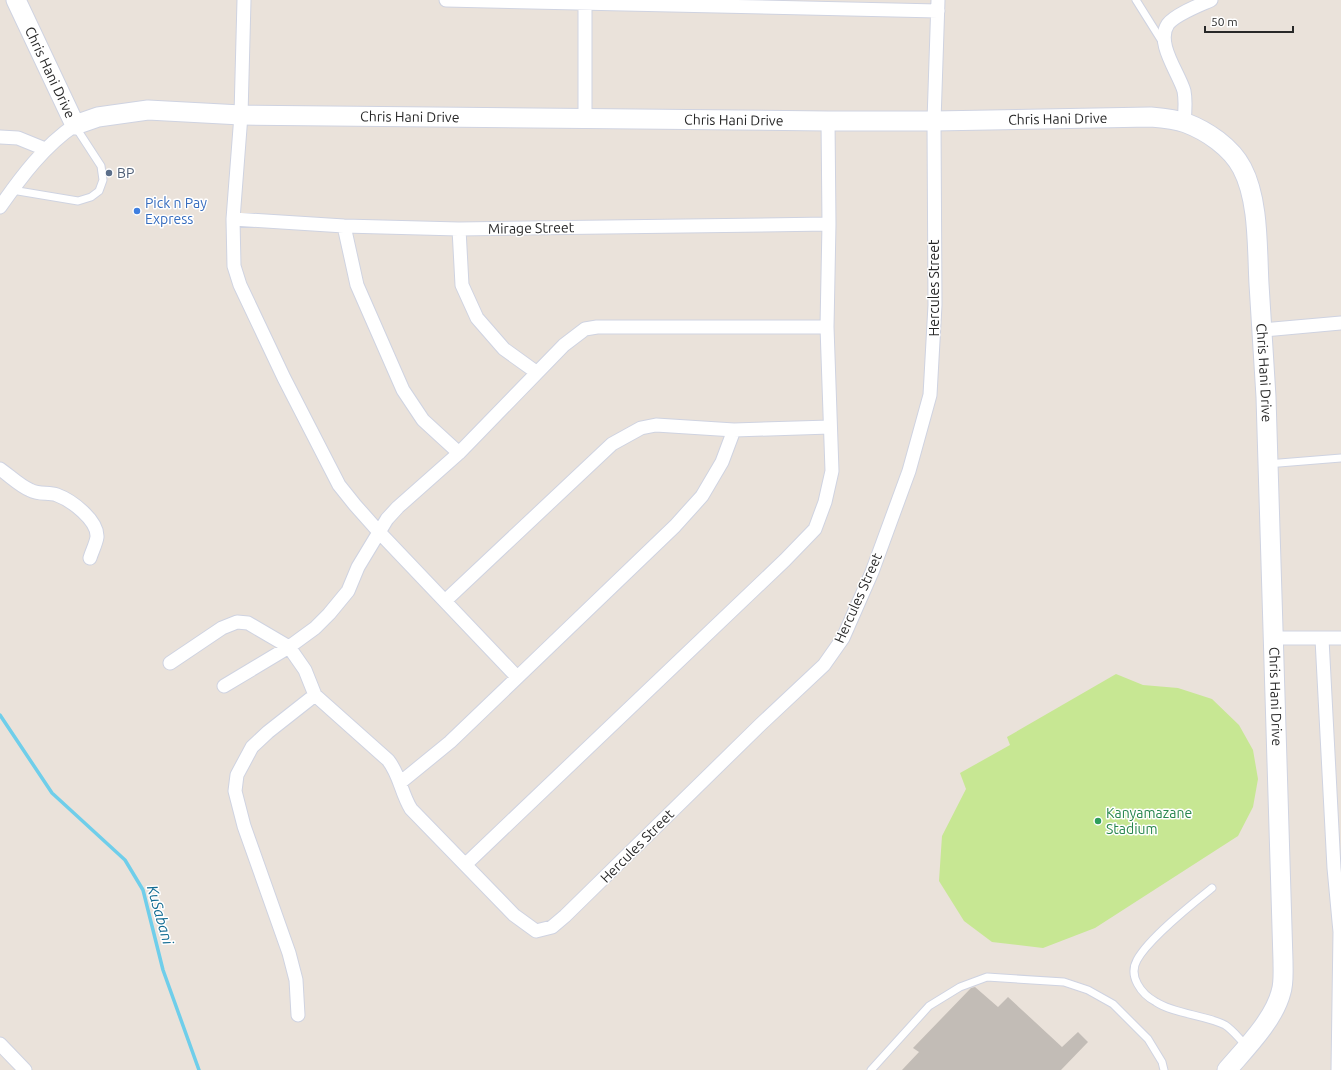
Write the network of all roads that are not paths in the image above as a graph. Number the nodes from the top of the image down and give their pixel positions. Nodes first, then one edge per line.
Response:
1 (16, 0) edge
2 (244, 0) edge
3 (446, 0) edge
4 (1136, 0) edge
5 (1211, 0) edge
6 (730, 3) edge
7 (585, 4) junction
8 (834, 5) edge
9 (938, 5) edge
10 (1166, 49) junction
11 (241, 115) junction
12 (585, 118) junction
13 (828, 121) junction
14 (934, 121) junction
15 (1184, 122) junction
16 (75, 125) junction
17 (0, 137) edge
18 (45, 149) junction
19 (12, 190) junction
20 (0, 207) edge
21 (232, 219) junction
22 (829, 224) junction
23 (344, 226) junction
24 (459, 229) junction
25 (1341, 323) edge
26 (827, 327) junction
27 (1263, 330) junction
28 (536, 372) junction
29 (830, 427) junction
30 (734, 430) junction
31 (459, 453) junction
32 (1341, 458) edge
33 (1268, 464) junction
34 (0, 469) edge
35 (379, 532) junction
36 (90, 558) dead end
37 (445, 601) junction
38 (1275, 638) junction
39 (1341, 638) edge
40 (1322, 639) junction
41 (289, 647) junction
42 (170, 663) dead end
43 (517, 677) junction
44 (224, 686) dead end
45 (315, 695) junction
46 (401, 782) junction
47 (466, 864) junction
48 (1212, 888) dead end
49 (1340, 932) edge
50 (298, 1015) dead end
51 (0, 1044) edge
52 (1247, 1047) junction
53 (25, 1070) edge
54 (871, 1070) edge
55 (1164, 1070) edge
56 (1227, 1070) edge
57 (1338, 1070) edge

1 - 16 street, Chris Hani Drive
2 - 11 street
3 - 7 street
4 - 10 lane
5 - 10 street
6 - 7 street
6 - 8 street
7 - 12 street
8 - 9 street
9 - 14 street, Hercules Street
10 - 15 street
11 - 12 street, Chris Hani Drive
11 - 16 street, Chris Hani Drive
11 - 21 street
12 - 13 street, Chris Hani Drive
13 - 14 street, Chris Hani Drive
13 - 22 street
14 - 15 street, Chris Hani Drive
14 - 47 street, Hercules Street
15 - 27 street, Chris Hani Drive
16 - 18 street
16 - 19 lane
17 - 18 street
18 - 19 street
19 - 20 street
21 - 23 street, Mirage Street
21 - 35 street
22 - 24 street, Mirage Street
22 - 26 street
23 - 24 street, Mirage Street
23 - 31 street
24 - 28 street
25 - 27 street
26 - 28 street
26 - 29 street
27 - 33 street, Chris Hani Drive
28 - 31 street
29 - 30 street
29 - 47 street
30 - 37 street
30 - 43 street
31 - 35 street
32 - 33 lane
33 - 38 street, Chris Hani Drive
34 - 36 street
35 - 37 street
35 - 41 street
37 - 43 street
38 - 40 street
38 - 52 street, Chris Hani Drive
39 - 40 street
40 - 49 street
41 - 42 street
41 - 44 street
41 - 45 street
43 - 46 street
45 - 46 street, Hercules Street
45 - 50 street
46 - 47 street, Hercules Street
48 - 52 lane
49 - 57 street
51 - 53 street
52 - 56 street, Chris Hani Drive
54 - 55 lane

